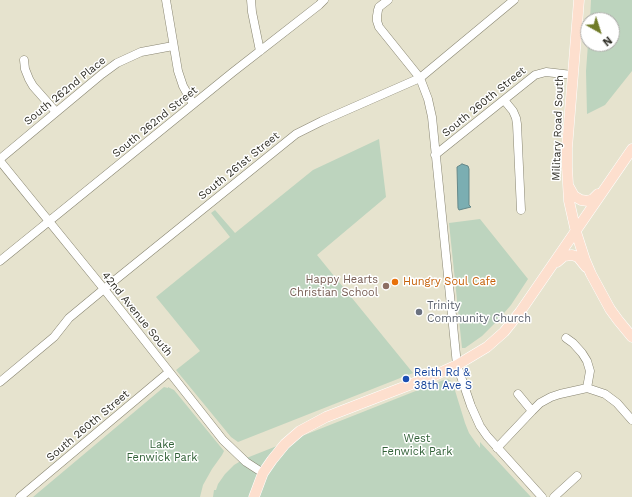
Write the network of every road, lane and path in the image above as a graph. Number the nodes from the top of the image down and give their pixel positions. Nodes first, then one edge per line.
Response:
1 (166, 0) edge
2 (251, 0) edge
3 (324, 0) edge
4 (388, 0) edge
5 (514, 0) edge
6 (579, 0) edge
7 (173, 46) junction
8 (260, 51) junction
9 (24, 60) dead end
10 (572, 75) junction
11 (420, 78) junction
12 (504, 100) junction
13 (193, 104) junction
14 (56, 112) junction
15 (632, 149) edge
16 (435, 155) junction
17 (0, 160) edge
18 (613, 177) junction
19 (568, 185) junction
20 (521, 210) dead end
21 (49, 222) junction
22 (576, 232) junction
23 (0, 261) edge
24 (550, 269) junction
25 (591, 274) junction
26 (104, 289) junction
27 (632, 337) edge
28 (566, 338) dead end
29 (457, 365) junction
30 (169, 372) junction
31 (0, 382) edge
32 (586, 388) junction
33 (518, 394) dead end
34 (532, 411) junction
35 (632, 420) edge
36 (497, 448) junction
37 (263, 473) junction
38 (577, 476) dead end
39 (20, 497) edge
40 (254, 497) edge
41 (542, 497) edge
42 (554, 497) edge

1 - 7 street
2 - 8 street
3 - 8 street, South 262nd Street
4 - 11 street
5 - 11 street, South 261st Street
6 - 10 main road, Military Road South
7 - 13 street
7 - 14 street, South 262nd Place
8 - 13 street, South 262nd Street
9 - 14 street
10 - 12 street, South 260th Street
10 - 19 main road, Military Road South
11 - 16 street
11 - 26 street, South 261st Street
12 - 16 street, South 260th Street
12 - 20 street
13 - 21 street, South 262nd Street
14 - 17 street, South 262nd Place
15 - 18 main road
16 - 29 street
17 - 21 street, 42nd Avenue South
18 - 19 main road
18 - 22 main road
19 - 22 main road, Military Road South
21 - 23 street, South 262nd Street
21 - 26 street, 42nd Avenue South
22 - 24 main road
22 - 25 main road, Military Road South
24 - 25 main road
24 - 29 main road
25 - 27 main road, Military Road South
26 - 30 street, 42nd Avenue South
26 - 31 street, South 261st Street
28 - 32 street
29 - 36 street
29 - 37 main road
30 - 37 street, 42nd Avenue South
30 - 39 street, South 260th Street
32 - 34 street
32 - 35 street
33 - 34 street
34 - 36 street
36 - 41 street
37 - 40 main road
38 - 42 street

